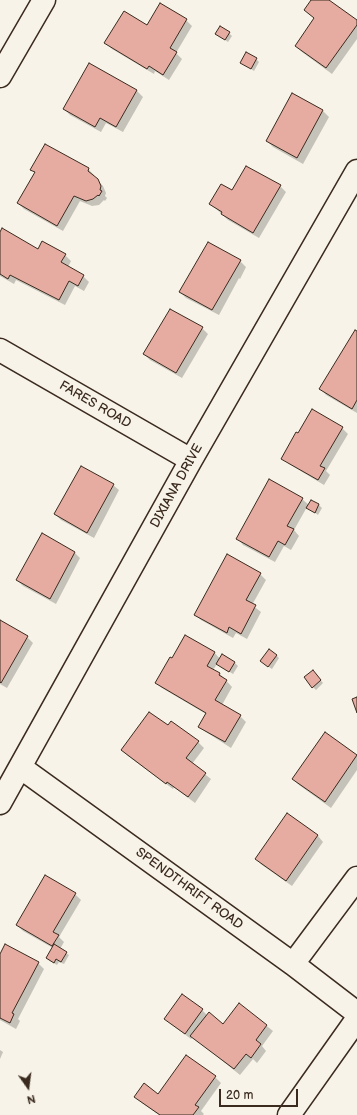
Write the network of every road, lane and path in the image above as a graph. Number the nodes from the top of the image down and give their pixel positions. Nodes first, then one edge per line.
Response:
1 (44, 0) edge
2 (0, 76) edge
3 (357, 171) edge
4 (0, 350) edge
5 (191, 460) junction
6 (20, 767) junction
7 (0, 803) edge
8 (357, 878) edge
9 (293, 964) junction
10 (357, 1013) edge
11 (357, 1019) edge
12 (289, 1115) edge

1 - 2 street
3 - 5 street, DIXIANA DRIVE
4 - 5 street, FARES ROAD
5 - 6 street, DIXIANA DRIVE
6 - 7 street, DIXIANA DRIVE
6 - 9 street, SPENDTHRIFT ROAD
8 - 9 street
9 - 10 street, SPENDTHRIFT ROAD
11 - 12 street

